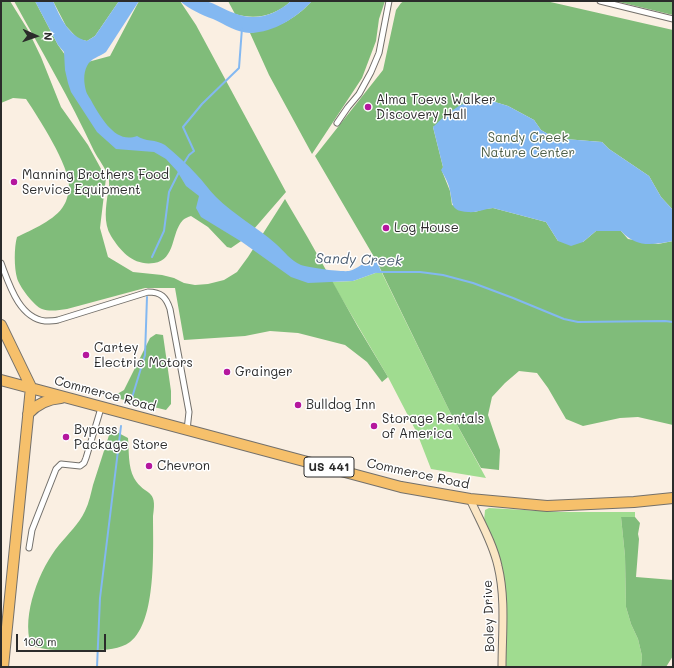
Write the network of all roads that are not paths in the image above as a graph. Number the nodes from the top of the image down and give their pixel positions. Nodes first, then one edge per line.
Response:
1 (389, 1) edge
2 (600, 1) edge
3 (673, 19) edge
4 (337, 122) dead end
5 (1, 263) edge
6 (1, 325) edge
7 (1, 380) edge
8 (31, 387) junction
9 (65, 398) junction
10 (101, 408) junction
11 (28, 414) junction
12 (187, 430) junction
13 (673, 498) edge
14 (470, 499) junction
15 (28, 548) dead end
16 (3, 667) edge
17 (502, 667) edge

1 - 4 street
2 - 3 street
5 - 12 street
6 - 8 highway
7 - 8 highway, Commerce Road / US 441
8 - 9 highway, Commerce Road / US 441
8 - 11 highway
9 - 10 highway, Commerce Road / US 441
9 - 11 highway
10 - 12 highway, Commerce Road / US 441
10 - 15 street
11 - 16 highway
12 - 14 highway, Commerce Road / US 441
13 - 14 highway, Commerce Road / US 441
14 - 17 street, Boley Drive

